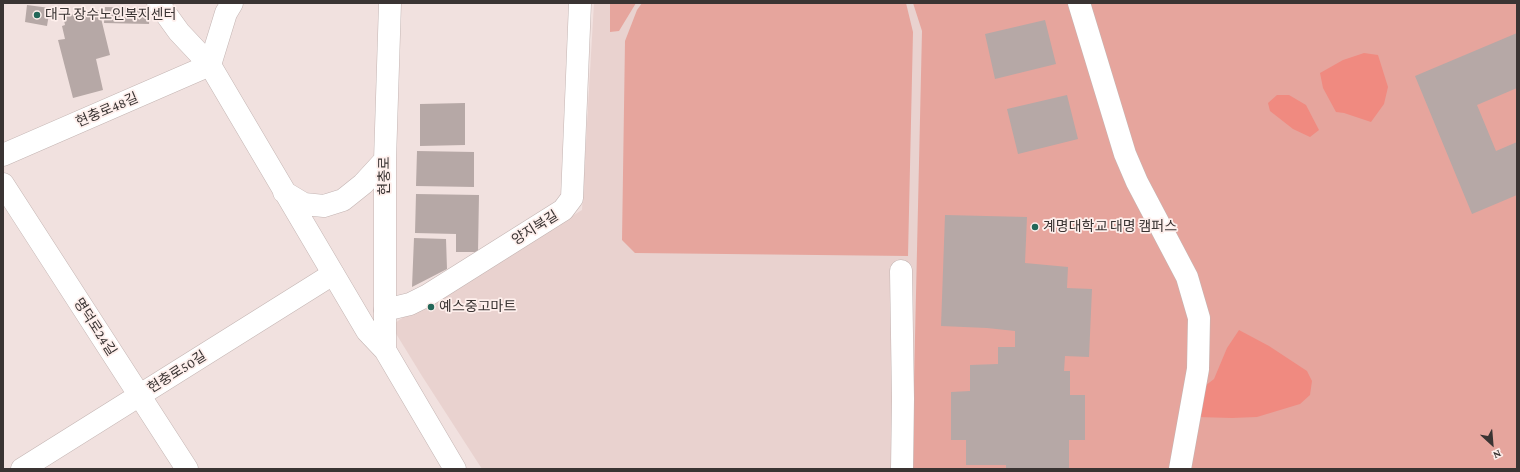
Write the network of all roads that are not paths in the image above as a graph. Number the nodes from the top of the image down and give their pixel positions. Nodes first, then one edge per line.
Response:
1 (158, 3) edge
2 (232, 3) edge
3 (390, 3) edge
4 (580, 3) edge
5 (1079, 3) edge
6 (210, 65) junction
7 (3, 155) edge
8 (385, 160) junction
9 (3, 184) edge
10 (284, 192) junction
11 (900, 271) dead end
12 (333, 274) junction
13 (385, 310) junction
14 (385, 350) junction
15 (139, 395) junction
16 (22, 469) edge
17 (187, 469) edge
18 (455, 469) edge
19 (902, 469) edge
20 (1180, 469) edge

1 - 6 street
2 - 6 street
3 - 8 street, 현충로
4 - 13 street, 양지북길
5 - 20 street
6 - 7 street, 현충로48길
6 - 10 street
8 - 10 street
8 - 13 street, 현충로
9 - 15 street, 명덕로24길
10 - 12 street
11 - 19 street
12 - 14 street
12 - 15 street, 현충로50길
13 - 14 street, 현충로
14 - 18 street
15 - 16 street, 현충로50길
15 - 17 street, 명덕로24길

